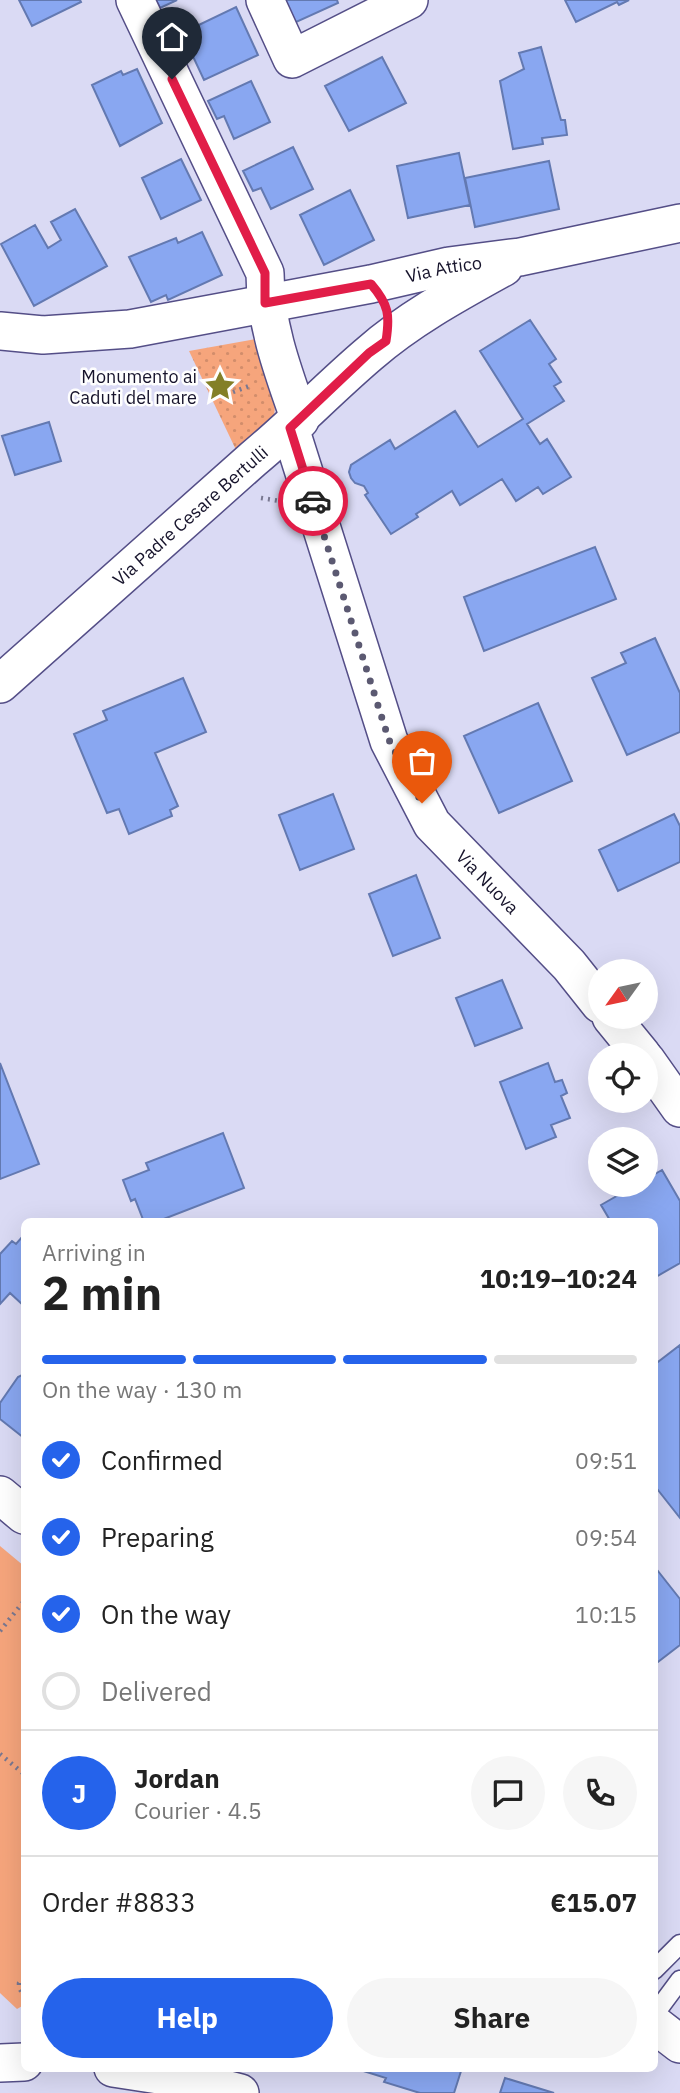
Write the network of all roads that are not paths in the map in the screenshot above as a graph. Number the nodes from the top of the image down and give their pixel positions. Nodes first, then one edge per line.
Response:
1 (135, 0) edge
2 (265, 0) edge
3 (409, 0) edge
4 (680, 223) edge
5 (520, 257) junction
6 (371, 284) junction
7 (265, 303) junction
8 (0, 331) edge
9 (386, 341) junction
10 (295, 424) junction
11 (0, 684) edge
12 (588, 989) edge
13 (621, 1029) edge
14 (632, 1043) edge
15 (658, 1077) edge
16 (680, 1108) edge
17 (0, 1495) edge
18 (21, 1512) edge
19 (680, 1944) edge
20 (658, 1966) edge
21 (680, 1980) edge
22 (658, 2010) edge
23 (658, 2027) edge
24 (680, 2043) edge
25 (21, 2062) edge
26 (0, 2063) edge
27 (139, 2072) edge
28 (240, 2093) edge

1 - 7 street, Via Nuova
2 - 3 street
4 - 5 street, Via Attico
5 - 6 street, Via Attico
5 - 9 street, Via Padre Cesare Bertulli
6 - 7 street, Via Attico
6 - 9 street
7 - 8 street, Via Attico
7 - 10 street, Via Nuova
9 - 10 street, Via Padre Cesare Bertulli
10 - 11 street, Via Padre Cesare Bertulli
10 - 12 street, Via Nuova
13 - 14 street
15 - 16 street
17 - 18 street
19 - 20 lane
21 - 22 lane
23 - 24 street
25 - 26 street
27 - 28 street

